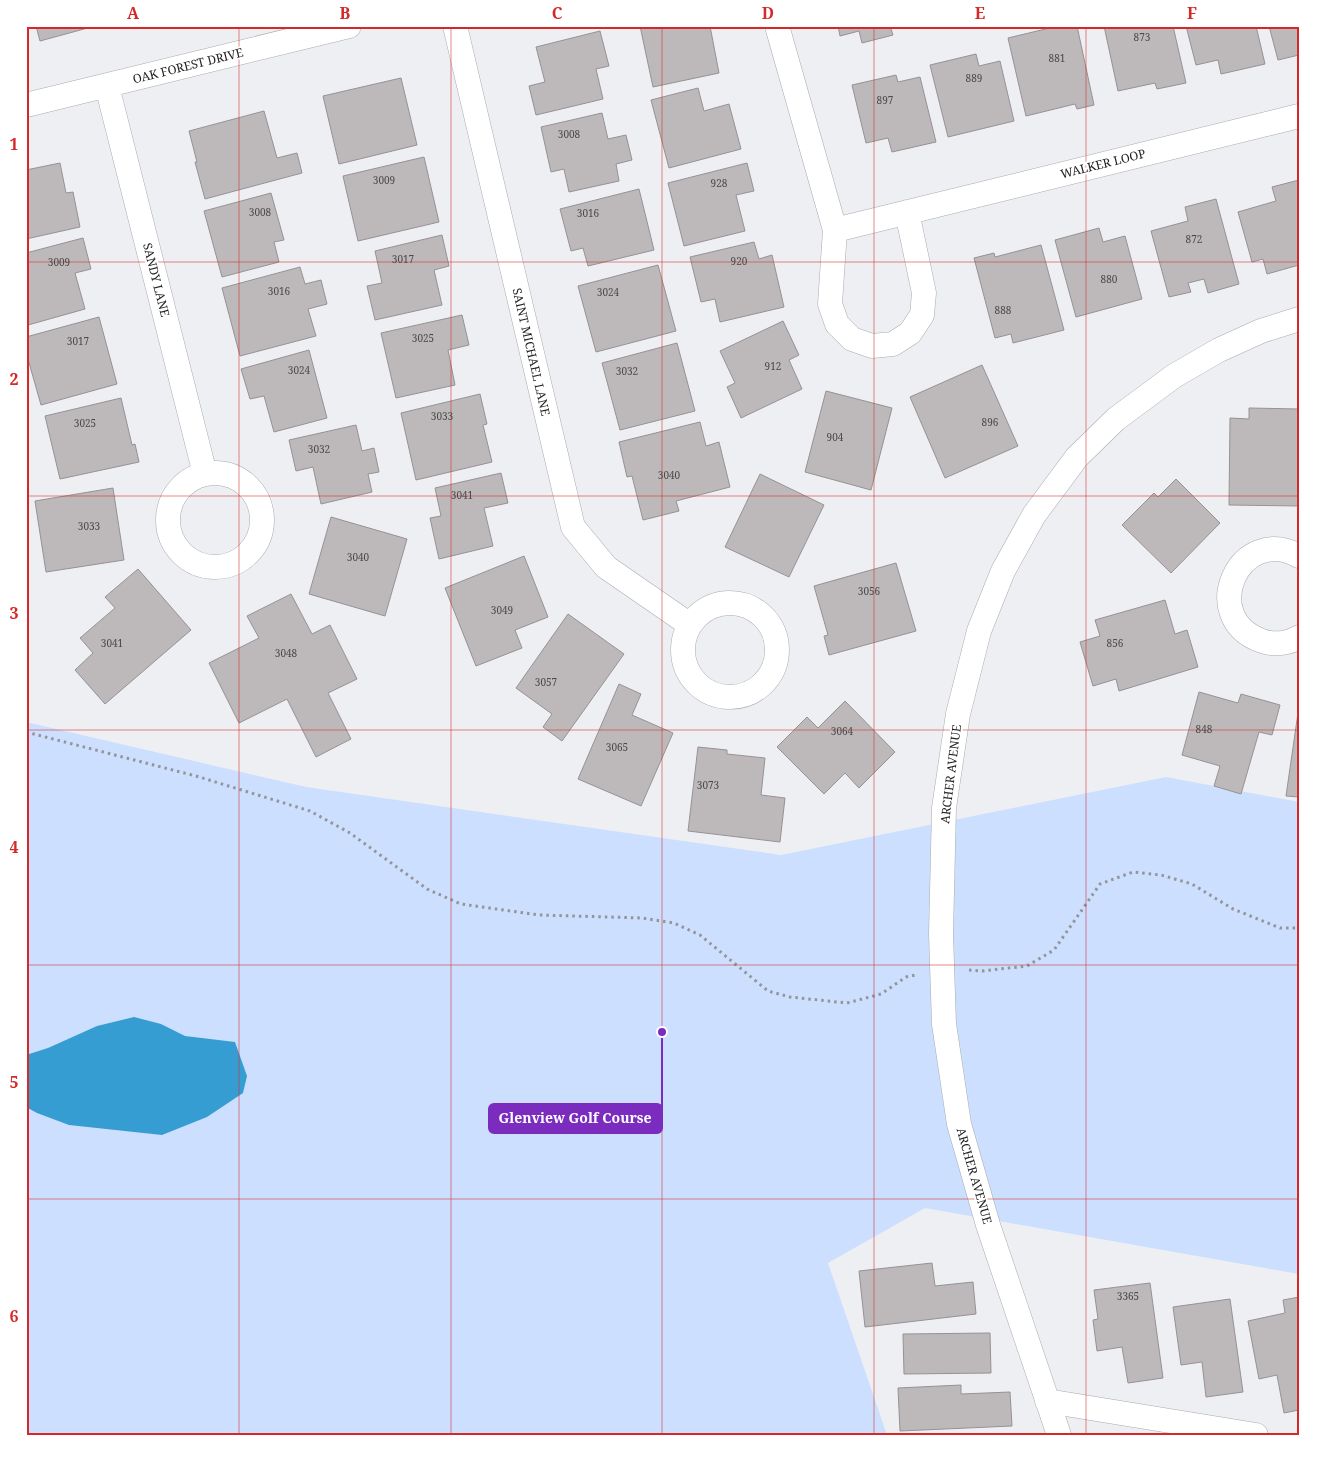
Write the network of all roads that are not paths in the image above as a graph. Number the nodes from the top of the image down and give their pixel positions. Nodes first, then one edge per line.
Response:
1 (349, 26) edge
2 (455, 26) edge
3 (777, 26) edge
4 (106, 86) junction
5 (26, 105) edge
6 (1299, 116) edge
7 (907, 212) junction
8 (835, 230) junction
9 (1299, 319) edge
10 (205, 474) dead end
11 (1299, 556) edge
12 (690, 625) dead end
13 (1299, 637) edge
14 (1047, 1400) junction
15 (1059, 1435) edge
16 (1256, 1435) edge

1 - 4 street, OAK FOREST DRIVE
2 - 12 street, SAINT MICHAEL LANE
3 - 8 street
4 - 5 street, OAK FOREST DRIVE
4 - 10 street, SANDY LANE
6 - 7 street, WALKER LOOP
7 - 8 street, WALKER LOOP
7 - 8 street
9 - 14 street, ARCHER AVENUE
11 - 13 street
14 - 15 street, ARCHER AVENUE
14 - 16 street

